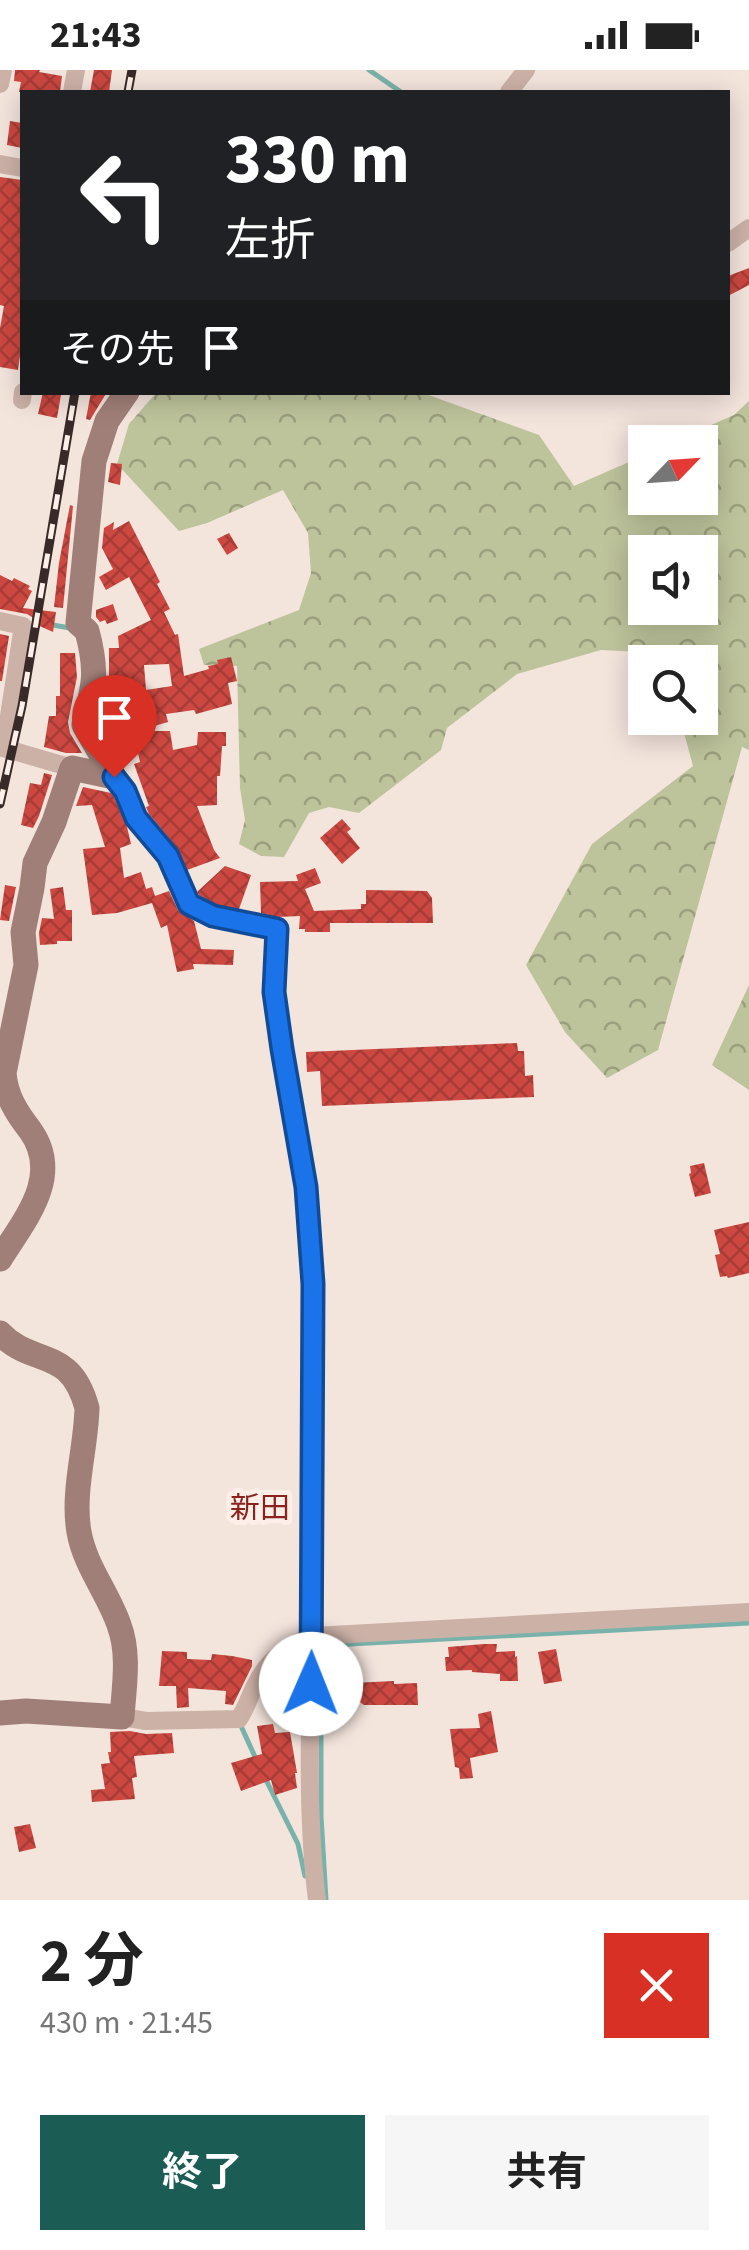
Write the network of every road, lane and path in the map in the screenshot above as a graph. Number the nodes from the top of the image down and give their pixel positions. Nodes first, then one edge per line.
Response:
1 (3, 70) edge
2 (526, 70) edge
3 (0, 84) edge
4 (511, 90) edge
5 (125, 395) edge
6 (0, 621) edge
7 (2, 748) edge
8 (72, 768) junction
9 (114, 777) junction
10 (0, 1259) edge
11 (0, 1333) edge
12 (749, 1612) edge
13 (313, 1636) junction
14 (0, 1712) edge
15 (122, 1717) junction
16 (317, 1900) edge

1 - 3 street
2 - 4 street
5 - 9 main road
6 - 7 street
7 - 8 street
8 - 9 main road
8 - 10 main road
9 - 13 street
11 - 15 main road
12 - 13 street
13 - 15 street
13 - 16 street
14 - 15 main road

